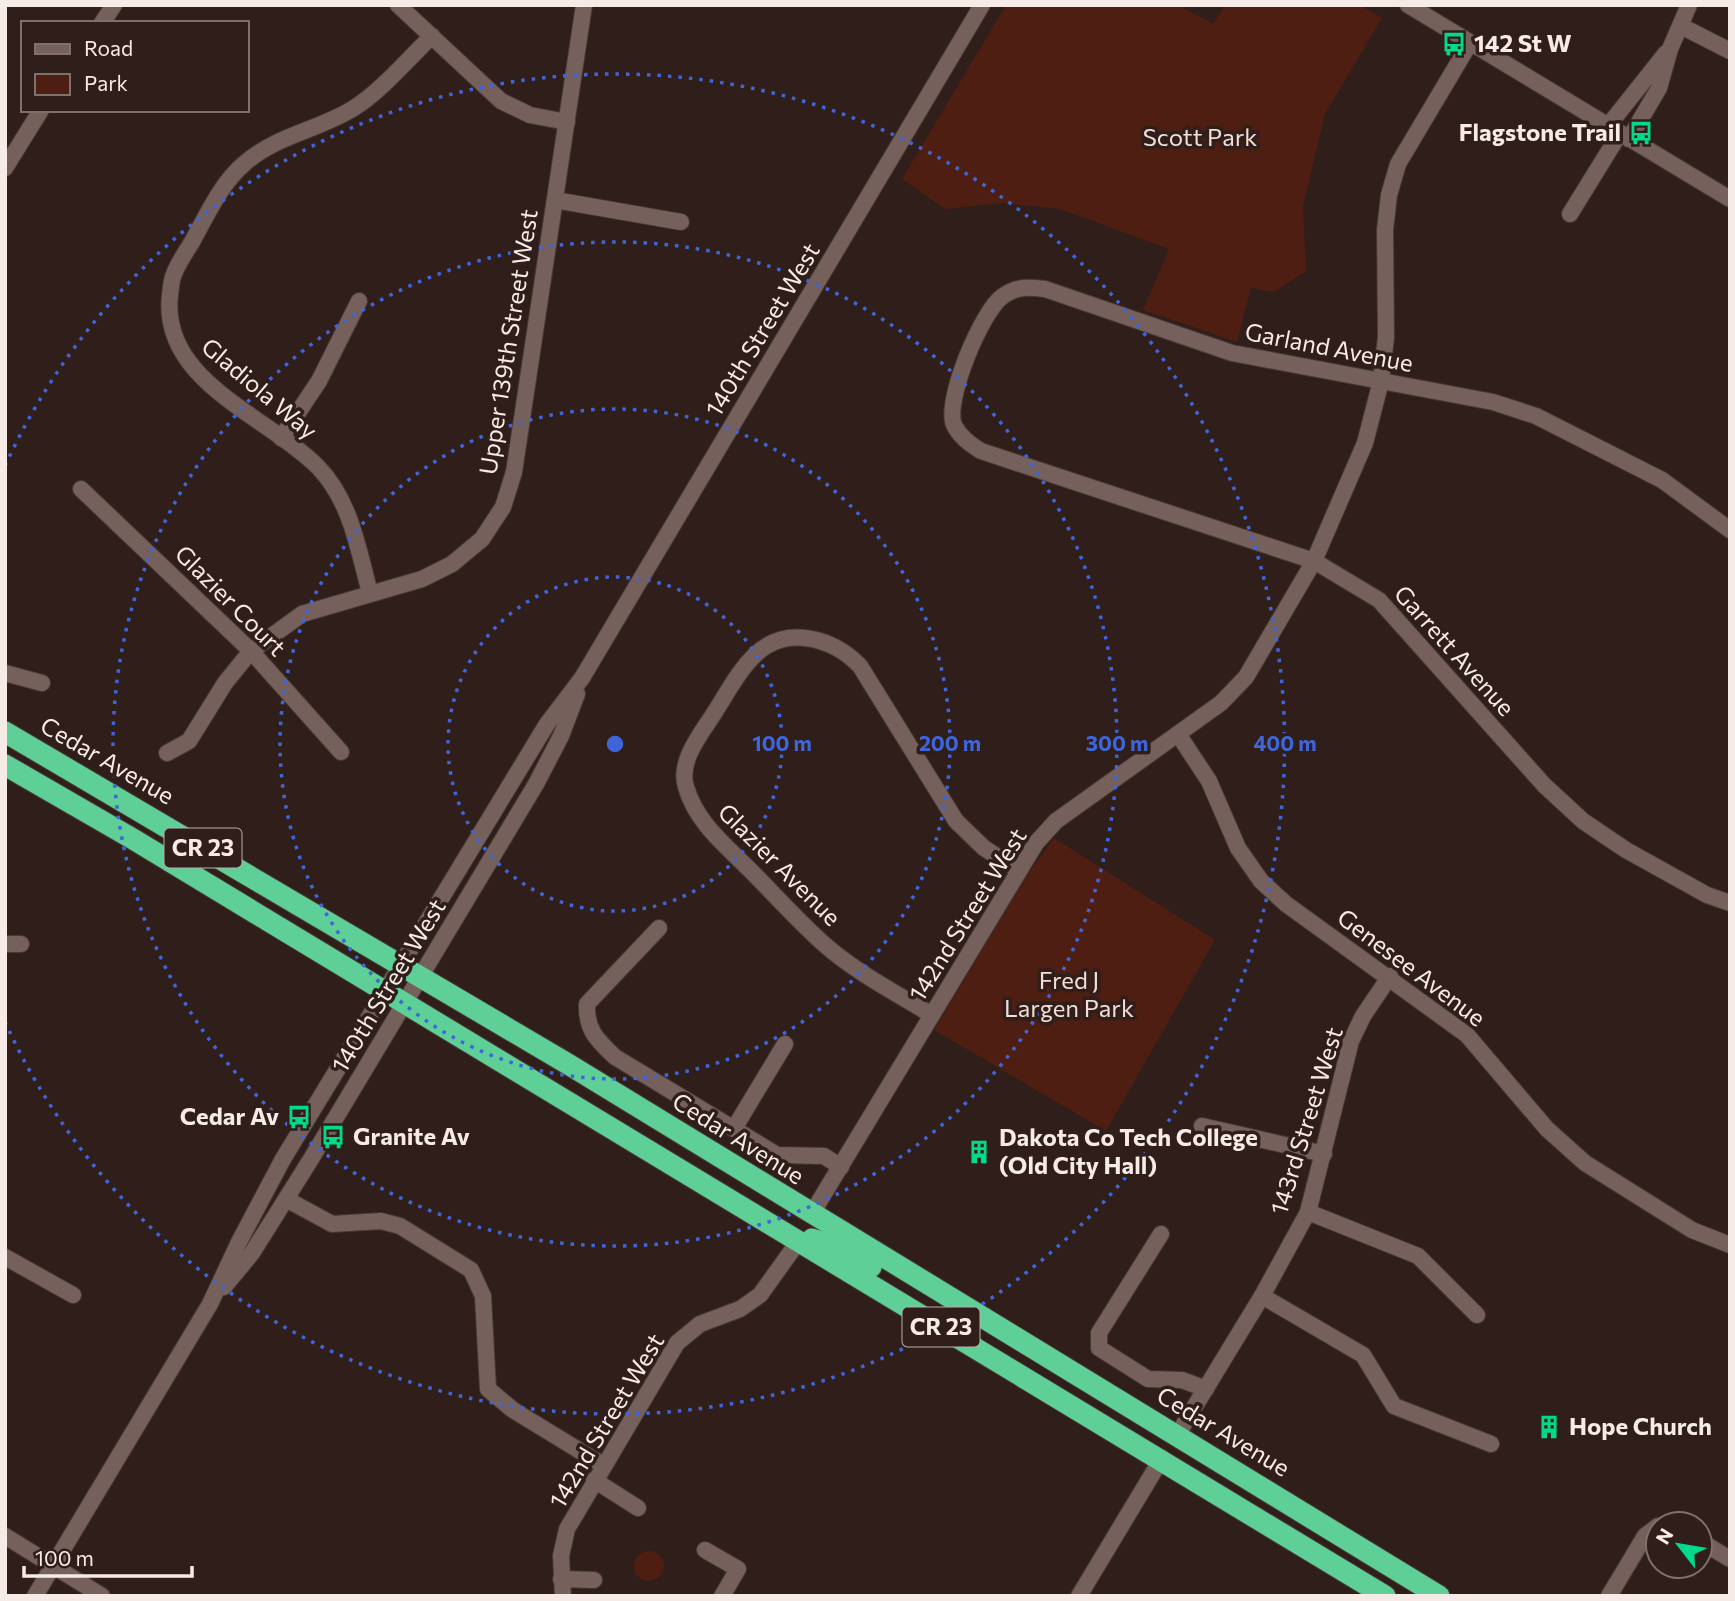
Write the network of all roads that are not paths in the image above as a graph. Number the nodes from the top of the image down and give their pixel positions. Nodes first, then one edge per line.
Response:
1 (114, 5) edge
2 (398, 5) edge
3 (584, 5) edge
4 (982, 5) edge
5 (1408, 5) edge
6 (1689, 5) edge
7 (103, 21) edge
8 (1681, 26) junction
9 (432, 36) junction
10 (1470, 43) junction
11 (1670, 49) junction
12 (1730, 51) edge
13 (40, 112) edge
14 (567, 122) junction
15 (1619, 133) junction
16 (5, 168) edge
17 (555, 200) junction
18 (1730, 200) edge
19 (1570, 214) dead end
20 (681, 222) dead end
21 (359, 301) dead end
22 (1381, 381) junction
23 (956, 388) joint
24 (281, 438) junction
25 (81, 489) dead end
26 (1728, 527) edge
27 (1314, 561) junction
28 (370, 593) junction
29 (251, 651) junction
30 (5, 673) edge
31 (582, 678) junction
32 (41, 683) dead end
33 (5, 732) edge
34 (1178, 734) junction
35 (341, 752) dead end
36 (167, 753) dead end
37 (5, 765) edge
38 (1018, 870) junction
39 (1730, 903) edge
40 (659, 928) dead end
41 (401, 965) junction
42 (1390, 976) junction
43 (421, 977) junction
44 (385, 991) junction
45 (406, 1004) junction
46 (932, 1015) junction
47 (785, 1044) dead end
48 (1202, 1126) dead end
49 (735, 1127) junction
50 (1324, 1154) junction
51 (841, 1167) junction
52 (690, 1176) junction
53 (286, 1199) junction
54 (1308, 1212) junction
55 (811, 1215) junction
56 (1161, 1234) dead end
57 (798, 1242) junction
58 (1730, 1245) edge
59 (5, 1256) edge
60 (73, 1296) dead end
61 (1262, 1296) junction
62 (948, 1297) junction
63 (211, 1304) junction
64 (1478, 1315) dead end
65 (1206, 1389) junction
66 (1178, 1434) junction
67 (1491, 1444) dead end
68 (1162, 1458) junction
69 (603, 1465) junction
70 (594, 1480) junction
71 (638, 1508) dead end
72 (5, 1536) edge
73 (1644, 1537) edge
74 (1714, 1549) edge
75 (705, 1550) dead end
76 (1730, 1559) edge
77 (53, 1566) junction
78 (561, 1579) junction
79 (594, 1580) dead end
80 (35, 1596) edge
81 (102, 1596) edge
82 (563, 1596) edge
83 (722, 1596) edge
84 (1079, 1596) edge
85 (1385, 1596) edge
86 (1439, 1596) edge
87 (1609, 1596) edge

1 - 7 street
2 - 9 street
3 - 14 street, Upper 139th Street West
4 - 31 street, 140th Street West
5 - 10 street
6 - 8 street
8 - 11 street
8 - 12 street
9 - 14 street
9 - 24 street, Gladiola Way
10 - 15 street
10 - 22 street, 142nd Street West
11 - 15 street
11 - 15 street
13 - 16 street
14 - 17 street, Upper 139th Street West
15 - 18 street
15 - 19 street
17 - 20 street
17 - 28 street, Upper 139th Street West
21 - 24 street
22 - 23 street, Garland Avenue
22 - 26 street, Garland Avenue
22 - 27 street, 142nd Street West
23 - 27 street, Garrett Avenue
24 - 28 street, Gladiola Way
25 - 29 street, Glazier Court
27 - 34 street, 142nd Street West
27 - 39 street, Garrett Avenue
28 - 29 street, Upper 139th Street West
29 - 35 street, Glazier Court
29 - 36 street, Upper 139th Street West
30 - 32 street
31 - 41 street, 140th Street West
31 - 43 street, 140th Street West
33 - 41 highway, Cedar Avenue / CR 23
34 - 38 street, 142nd Street West
34 - 42 street, Genesee Avenue
37 - 44 highway, CR 23
38 - 46 street, 142nd Street West
38 - 46 street, Glazier Avenue
40 - 49 street
41 - 43 highway, Cedar Avenue / CR 23
41 - 44 street, 140th Street West
42 - 50 street, 143rd Street West
42 - 58 street, Genesee Avenue
43 - 45 street, 140th Street West
43 - 55 highway, Cedar Avenue / CR 23
44 - 45 highway, CR 23
44 - 63 street, 140th Street West
45 - 52 highway, CR 23
45 - 53 street, 140th Street West
46 - 51 street, 142nd Street West
47 - 49 street
48 - 50 street
49 - 51 street
50 - 54 street, 143rd Street West
51 - 55 street, 142nd Street West
52 - 55 highway
52 - 57 highway, CR 23
53 - 63 street, 140th Street West
53 - 69 street
54 - 61 street, 143rd Street West
54 - 64 street
55 - 62 highway, Cedar Avenue / CR 23
56 - 65 street
57 - 62 highway
57 - 68 highway, CR 23
57 - 69 street, 142nd Street West
59 - 60 street
61 - 65 street, 143rd Street West
61 - 67 street
62 - 66 highway, Cedar Avenue / CR 23
63 - 77 street, 140th Street West
65 - 66 street, 143rd Street West
66 - 86 highway, Cedar Avenue / CR 23
68 - 84 street
68 - 85 highway, CR 23
69 - 70 street, 142nd Street West
70 - 71 street
70 - 78 street, 142nd Street West
72 - 77 street
73 - 87 street
74 - 76 street
75 - 83 street
77 - 80 street, 140th Street West
77 - 81 street
78 - 79 street
78 - 82 street, 142nd Street West

